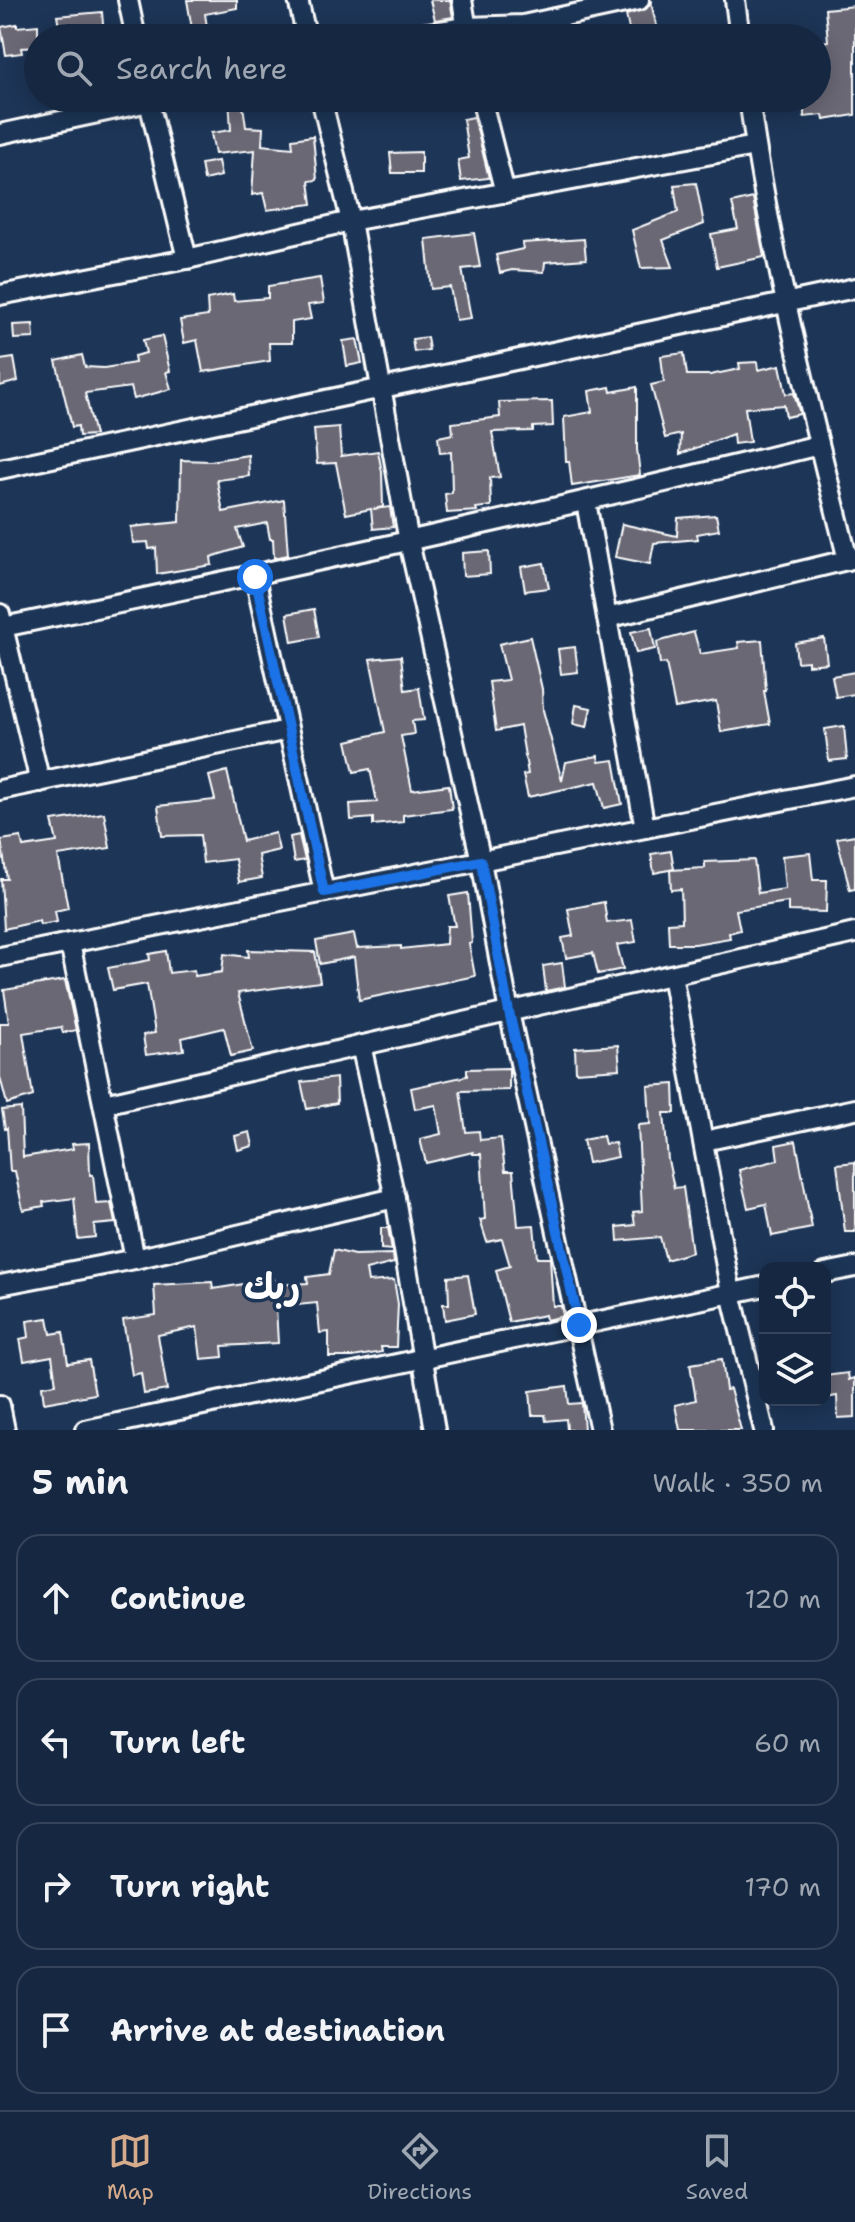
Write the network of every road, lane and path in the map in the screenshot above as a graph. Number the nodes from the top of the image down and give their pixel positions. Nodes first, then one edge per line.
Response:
1 (128, 0) edge
2 (298, 0) edge
3 (462, 0) edge
4 (639, 0) edge
5 (735, 0) edge
6 (133, 24) edge
7 (304, 24) edge
8 (466, 24) edge
9 (528, 24) edge
10 (738, 24) edge
11 (92, 112) edge
12 (151, 112) edge
13 (324, 112) edge
14 (485, 112) edge
15 (751, 112) edge
16 (0, 132) edge
17 (755, 146) junction
18 (505, 193) junction
19 (351, 221) junction
20 (187, 259) junction
21 (855, 288) edge
22 (0, 295) edge
23 (787, 302) junction
24 (381, 389) junction
25 (819, 445) junction
26 (0, 469) edge
27 (586, 502) junction
28 (409, 542) junction
29 (851, 559) edge
30 (255, 577) junction
31 (607, 618) junction
32 (1, 621) edge
33 (288, 730) junction
34 (40, 782) junction
35 (855, 786) edge
36 (0, 790) edge
37 (645, 828) junction
38 (481, 861) junction
39 (324, 892) junction
40 (855, 933) edge
41 (70, 943) junction
42 (0, 957) edge
43 (672, 975) junction
44 (509, 1012) junction
45 (361, 1045) junction
46 (104, 1104) junction
47 (855, 1109) edge
48 (704, 1141) junction
49 (395, 1198) junction
50 (135, 1259) junction
51 (855, 1267) edge
52 (831, 1272) edge
53 (0, 1285) edge
54 (759, 1287) edge
55 (731, 1293) junction
56 (579, 1325) junction
57 (424, 1358) junction
58 (0, 1405) edge
59 (5, 1430) edge
60 (85, 1430) edge
61 (435, 1430) edge
62 (600, 1430) edge
63 (764, 1430) edge

1 - 6 street
2 - 7 street
3 - 8 street
4 - 9 street
5 - 10 street
11 - 16 street
12 - 20 street
13 - 19 street
14 - 18 street
15 - 17 street
17 - 18 street
17 - 23 street
18 - 19 street
19 - 20 street
19 - 24 street
20 - 22 street
21 - 23 street
23 - 24 street
23 - 25 street
24 - 26 street
24 - 28 street
25 - 27 street
25 - 29 street
27 - 28 street
27 - 31 street
28 - 30 street
28 - 38 street
29 - 31 street
30 - 32 street
30 - 33 street
31 - 37 street
32 - 34 street
33 - 34 street
33 - 39 street
34 - 36 street
35 - 37 street
37 - 38 street
38 - 39 street
38 - 44 street
39 - 41 street
40 - 43 street
41 - 42 street
41 - 46 street
43 - 44 street
43 - 48 street
44 - 45 street
44 - 56 street
45 - 46 street
45 - 49 street
46 - 50 street
47 - 48 street
48 - 55 street
49 - 50 street
49 - 57 street
50 - 53 street
51 - 52 street
54 - 55 street
55 - 56 street
55 - 63 street
56 - 57 street
56 - 62 street
57 - 60 street
57 - 61 street
58 - 59 street

